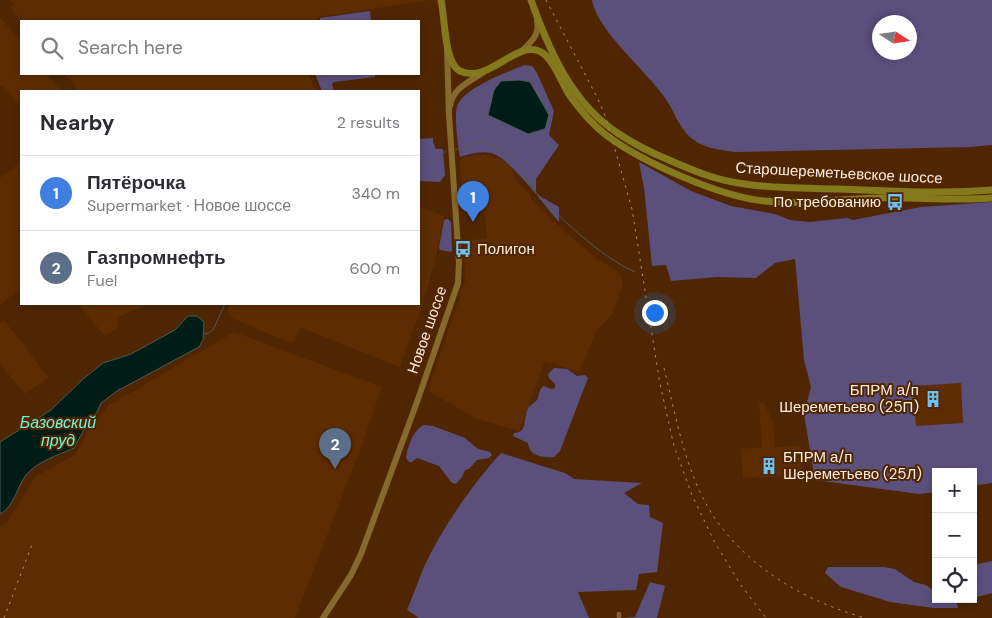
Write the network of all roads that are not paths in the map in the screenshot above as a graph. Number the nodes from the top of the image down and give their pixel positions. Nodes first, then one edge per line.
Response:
1 (441, 0) edge
2 (531, 0) edge
3 (535, 12) junction
4 (446, 41) junction
5 (520, 52) junction
6 (487, 70) junction
7 (449, 115) junction
8 (992, 190) edge
9 (992, 198) edge
10 (322, 618) edge

1 - 4 main road, Новое шоссе
2 - 3 main road, Старошереметьевское шоссе
3 - 5 main road
3 - 8 main road, Старошереметьевское шоссе
4 - 6 main road
4 - 7 main road, Новое шоссе
5 - 6 main road
5 - 9 main road, Старошереметьевское шоссе
6 - 7 main road
7 - 10 main road, Новое шоссе

